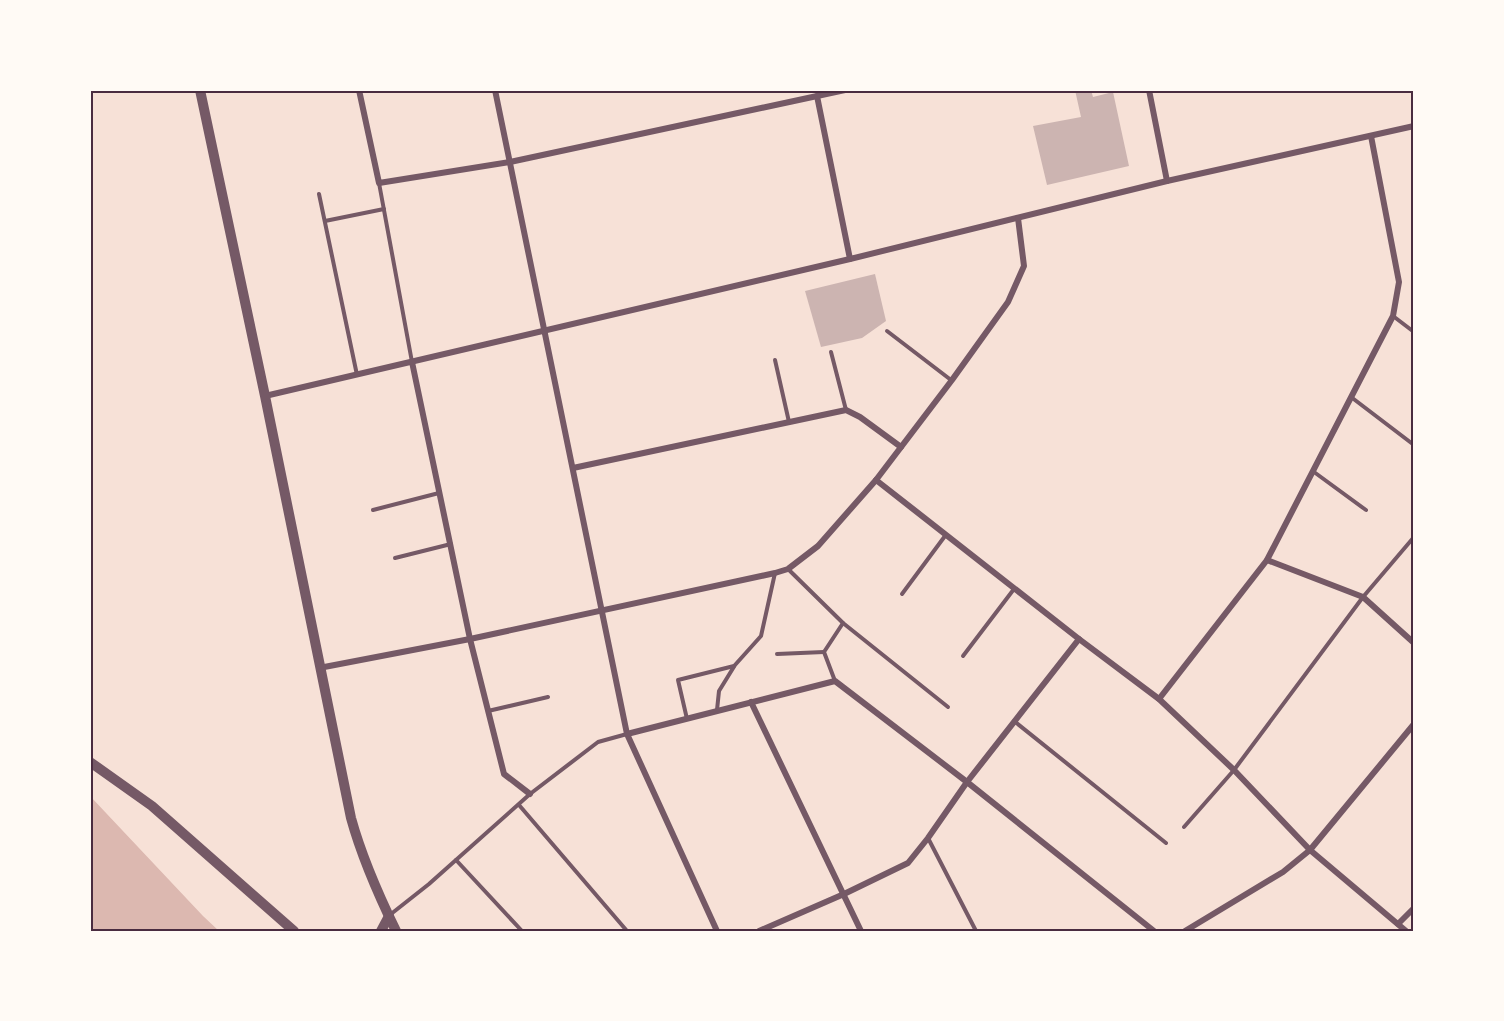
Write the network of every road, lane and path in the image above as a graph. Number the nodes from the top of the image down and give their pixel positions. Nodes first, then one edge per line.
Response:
1 (200, 90) edge
2 (359, 90) edge
3 (495, 90) edge
4 (845, 90) edge
5 (1149, 90) edge
6 (818, 96) junction
7 (1414, 126) edge
8 (1371, 136) junction
9 (510, 162) junction
10 (1167, 181) junction
11 (379, 183) junction
12 (319, 194) dead end
13 (384, 209) junction
14 (1018, 218) junction
15 (325, 221) junction
16 (850, 259) junction
17 (1393, 316) junction
18 (545, 330) junction
19 (887, 331) dead end
20 (1414, 332) edge
21 (831, 352) dead end
22 (775, 360) dead end
23 (412, 362) junction
24 (357, 375) junction
25 (952, 380) junction
26 (266, 396) junction
27 (1351, 397) junction
28 (846, 410) junction
29 (790, 423) junction
30 (1414, 445) edge
31 (901, 447) junction
32 (573, 468) junction
33 (1314, 472) junction
34 (876, 480) junction
35 (440, 493) junction
36 (373, 510) dead end
37 (1366, 510) dead end
38 (945, 536) junction
39 (1414, 537) edge
40 (451, 544) junction
41 (396, 558) dead end
42 (1267, 560) junction
43 (788, 569) junction
44 (776, 573) junction
45 (1014, 589) junction
46 (902, 594) dead end
47 (1364, 597) junction
48 (602, 610) junction
49 (843, 623) junction
50 (470, 639) junction
51 (1079, 639) junction
52 (1414, 643) edge
53 (824, 652) junction
54 (777, 654) dead end
55 (963, 656) dead end
56 (735, 665) junction
57 (319, 668) junction
58 (835, 681) junction
59 (548, 697) dead end
60 (1159, 699) junction
61 (751, 702) junction
62 (948, 707) dead end
63 (488, 711) junction
64 (717, 711) junction
65 (687, 719) junction
66 (1014, 721) junction
67 (1412, 730) edge
68 (627, 734) junction
69 (90, 762) edge
70 (1234, 770) junction
71 (967, 782) junction
72 (530, 794) junction
73 (519, 805) junction
74 (1184, 827) dead end
75 (928, 838) junction
76 (1166, 843) dead end
77 (1310, 850) junction
78 (456, 860) junction
79 (844, 894) junction
80 (1414, 908) edge
81 (389, 916) junction
82 (1398, 924) junction
83 (294, 931) edge
84 (381, 931) edge
85 (396, 931) edge
86 (522, 931) edge
87 (627, 931) edge
88 (717, 931) edge
89 (759, 931) edge
90 (861, 931) edge
91 (976, 931) edge
92 (1154, 931) edge
93 (1185, 931) edge
94 (1406, 931) edge

1 - 26 street
2 - 11 street
3 - 9 street
4 - 6 street
5 - 10 street
6 - 9 street
6 - 16 street
7 - 8 street
8 - 10 street
8 - 17 street
9 - 11 street
9 - 18 street
10 - 14 street
11 - 13 lane
12 - 15 lane
13 - 15 lane
13 - 23 lane
14 - 16 street
14 - 25 street
15 - 24 lane
16 - 18 street
17 - 20 lane
17 - 27 street
18 - 23 street
18 - 32 street
19 - 25 lane
21 - 28 lane
22 - 29 lane
23 - 24 street
23 - 35 street
24 - 26 street
25 - 31 street
26 - 57 street
27 - 30 lane
27 - 33 street
28 - 29 street
28 - 31 street
29 - 32 street
31 - 34 street
32 - 48 street
33 - 37 lane
33 - 42 street
34 - 38 street
34 - 43 street
35 - 36 lane
35 - 40 street
38 - 45 street
38 - 46 lane
39 - 47 lane
40 - 41 lane
40 - 50 street
42 - 47 street
42 - 60 street
43 - 44 street
43 - 49 lane
44 - 48 street
44 - 56 lane
45 - 51 street
45 - 55 lane
47 - 52 street
47 - 70 lane
48 - 50 street
48 - 68 street
49 - 53 lane
49 - 62 lane
50 - 57 street
50 - 63 street
51 - 60 street
51 - 66 street
53 - 54 lane
53 - 58 lane
56 - 64 lane
56 - 65 lane
57 - 81 street
58 - 61 street
58 - 71 street
59 - 63 lane
60 - 70 street
61 - 64 street
61 - 79 street
63 - 72 street
64 - 65 street
65 - 68 street
66 - 71 street
66 - 76 lane
67 - 77 street
68 - 72 lane
68 - 88 street
69 - 83 street
70 - 74 lane
70 - 77 street
71 - 75 street
71 - 92 street
72 - 73 lane
73 - 78 lane
73 - 87 lane
75 - 79 street
75 - 91 lane
77 - 82 street
77 - 93 street
78 - 81 lane
78 - 86 lane
79 - 89 street
79 - 90 street
80 - 82 street
81 - 84 street
81 - 85 street
82 - 94 street

